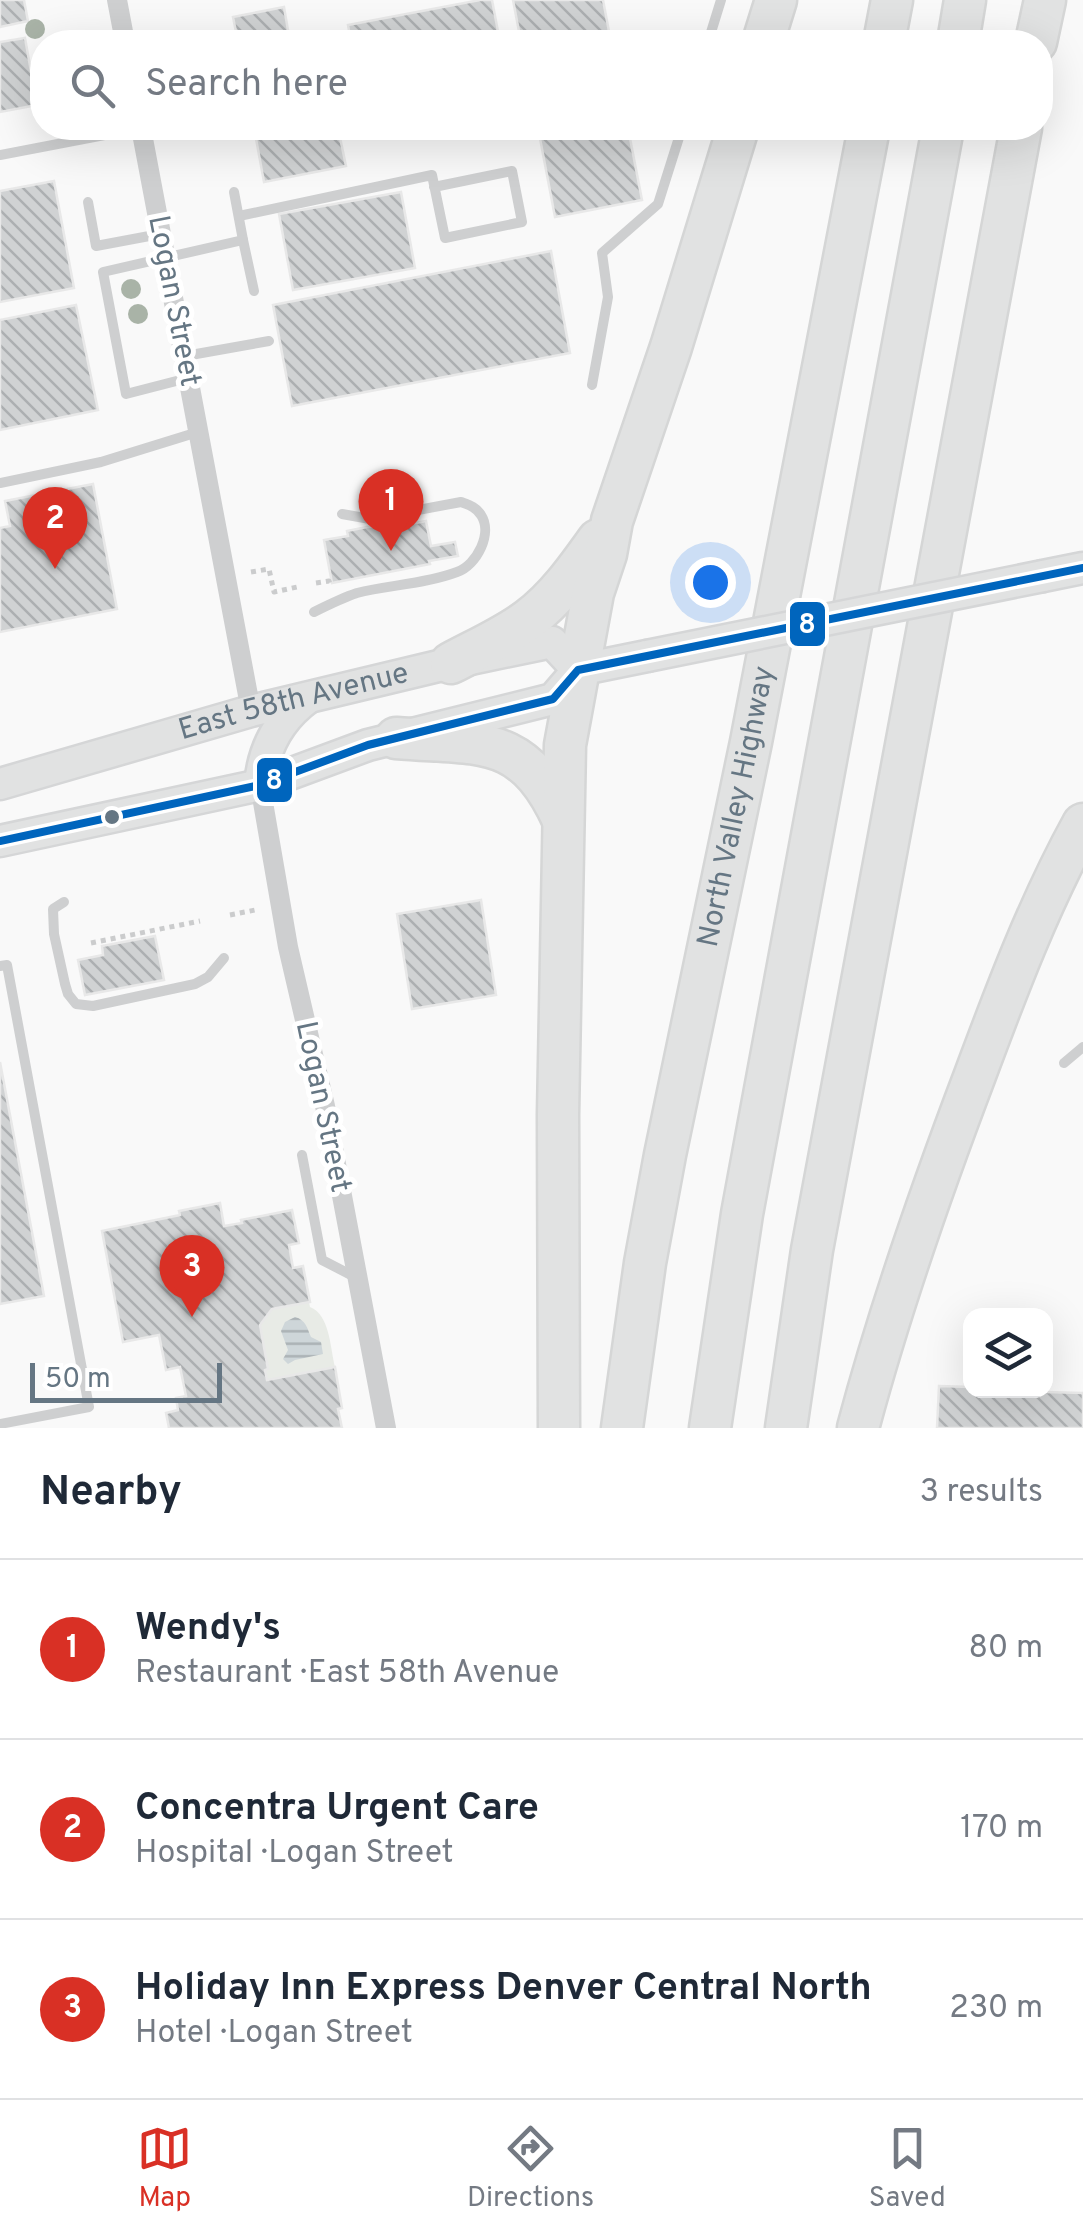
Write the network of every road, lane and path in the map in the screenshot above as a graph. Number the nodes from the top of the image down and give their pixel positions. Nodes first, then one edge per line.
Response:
1 (116, 0) edge
2 (721, 0) edge
3 (776, 0) edge
4 (892, 0) edge
5 (965, 0) edge
6 (1045, 0) edge
7 (122, 30) edge
8 (712, 30) edge
9 (767, 30) edge
10 (886, 30) edge
11 (960, 30) edge
12 (1039, 30) edge
13 (78, 140) edge
14 (143, 140) edge
15 (678, 140) edge
16 (734, 140) edge
17 (867, 140) edge
18 (940, 140) edge
19 (1019, 140) edge
20 (0, 155) edge
21 (434, 187) junction
22 (234, 192) dead end
23 (88, 202) dead end
24 (239, 216) junction
25 (160, 234) junction
26 (243, 240) junction
27 (165, 258) junction
28 (254, 291) dead end
29 (269, 341) dead end
30 (184, 356) junction
31 (188, 378) junction
32 (592, 385) dead end
33 (198, 432) junction
34 (0, 482) edge
35 (342, 514) dead end
36 (612, 520) junction
37 (1083, 568) edge
38 (251, 572) dead end
39 (329, 581) dead end
40 (316, 583) dead end
41 (297, 587) dead end
42 (314, 612) dead end
43 (451, 663) junction
44 (578, 670) junction
45 (308, 698) junction
46 (251, 710) junction
47 (396, 738) junction
48 (0, 784) edge
49 (260, 785) junction
50 (564, 824) junction
51 (1083, 824) edge
52 (0, 841) edge
53 (64, 902) dead end
54 (256, 910) dead end
55 (230, 915) dead end
56 (200, 921) dead end
57 (90, 943) dead end
58 (224, 958) dead end
59 (0, 966) edge
60 (1083, 1047) edge
61 (1064, 1063) dead end
62 (302, 1155) dead end
63 (358, 1278) junction
64 (0, 1424) edge
65 (386, 1428) edge
66 (559, 1428) edge
67 (622, 1428) edge
68 (710, 1428) edge
69 (786, 1428) edge
70 (858, 1428) edge

1 - 7 street
2 - 8 lane
3 - 9 highway
4 - 10 highway
5 - 11 highway
6 - 12 highway
13 - 20 lane
14 - 25 street, Logan Street
15 - 32 lane
16 - 36 highway
17 - 67 highway, North Valley Highway
18 - 68 highway
19 - 69 highway
21 - 21 lane
21 - 24 lane
22 - 24 lane
23 - 25 lane
24 - 26 lane
25 - 27 street, Logan Street
26 - 27 lane
26 - 28 lane
27 - 30 street, Logan Street
27 - 31 lane
29 - 30 lane
30 - 31 street, Logan Street
31 - 33 street, Logan Street
33 - 34 lane
33 - 46 street, Logan Street
35 - 42 lane
36 - 43 highway
36 - 44 highway
37 - 44 main road, East 58th Avenue, bridge
38 - 41 path
39 - 40 path
43 - 44 main road, East 58th Avenue
43 - 45 main road, East 58th Avenue
44 - 47 main road, East 58th Avenue
44 - 50 highway
45 - 46 main road, East 58th Avenue
45 - 49 main road
46 - 48 main road, East 58th Avenue
47 - 49 main road, East 58th Avenue
47 - 50 highway
49 - 52 main road, East 58th Avenue
49 - 63 street, Logan Street
50 - 66 highway
51 - 70 highway
53 - 58 lane
54 - 55 path
56 - 57 path
59 - 64 lane
60 - 61 lane
62 - 63 lane
63 - 65 street, Logan Street

